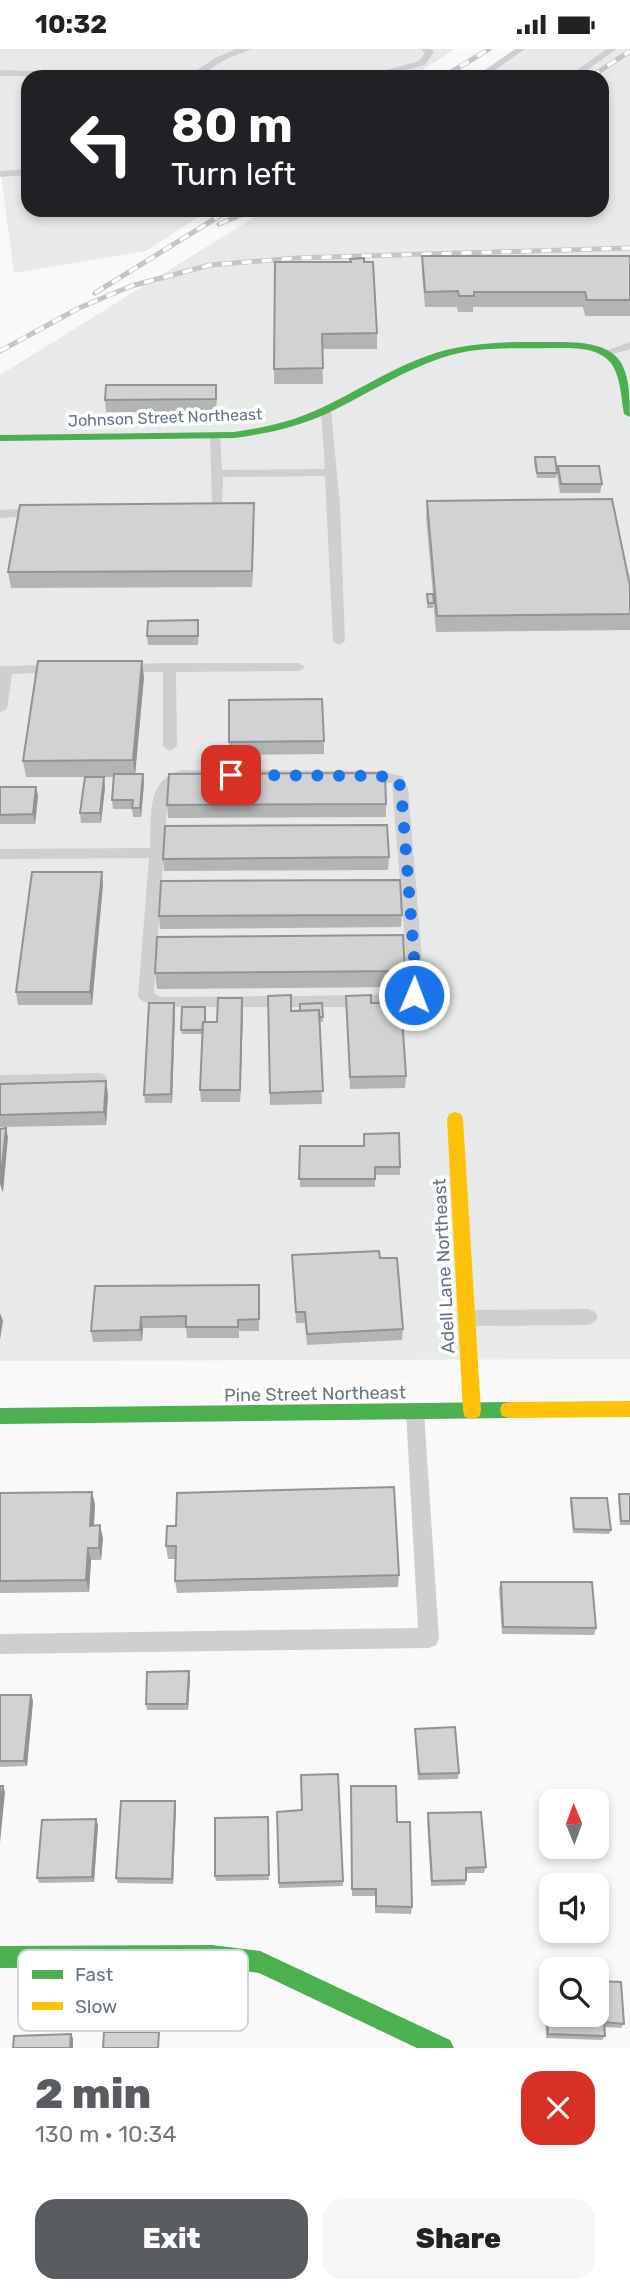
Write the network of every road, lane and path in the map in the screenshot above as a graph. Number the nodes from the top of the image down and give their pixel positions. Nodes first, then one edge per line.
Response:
1 (248, 49) edge
2 (425, 49) edge
3 (521, 49) edge
4 (613, 49) edge
5 (203, 70) edge
6 (394, 70) edge
7 (490, 70) edge
8 (582, 70) edge
9 (0, 73) edge
10 (21, 74) edge
11 (21, 172) edge
12 (0, 174) edge
13 (630, 345) edge
14 (606, 353) junction
15 (325, 411) junction
16 (630, 414) edge
17 (214, 435) junction
18 (0, 438) edge
19 (331, 472) junction
20 (217, 474) junction
21 (190, 507) edge
22 (54, 512) edge
23 (0, 514) edge
24 (339, 641) dead end
25 (170, 667) junction
26 (299, 667) dead end
27 (107, 668) edge
28 (69, 669) edge
29 (3, 670) edge
30 (0, 709) edge
31 (170, 746) dead end
32 (156, 853) junction
33 (0, 854) edge
34 (99, 1079) edge
35 (0, 1081) edge
36 (455, 1119) dead end
37 (589, 1317) dead end
38 (467, 1318) junction
39 (630, 1409) edge
40 (472, 1411) junction
41 (415, 1412) junction
42 (0, 1416) edge
43 (0, 1644) edge
44 (0, 1957) edge
45 (18, 1957) edge
46 (248, 1960) edge
47 (442, 2048) edge

1 - 5 lane
2 - 6 lane
3 - 7 lane
4 - 8 lane
9 - 10 lane
11 - 12 lane
13 - 14 lane
14 - 15 street, Johnson Street Northeast
14 - 16 street
15 - 17 street, Johnson Street Northeast
15 - 19 lane
17 - 18 street, Johnson Street Northeast
17 - 20 lane
19 - 20 lane
19 - 24 lane
20 - 21 lane
22 - 23 lane
25 - 26 lane
25 - 27 lane
25 - 31 lane
28 - 29 lane
29 - 30 lane
32 - 32 lane
32 - 33 lane
34 - 35 lane
36 - 38 street, Adell Lane Northeast
37 - 38 lane
38 - 40 street, Adell Lane Northeast
39 - 40 street, Pine Street Northeast
40 - 41 street, Pine Street Northeast
41 - 42 street, Pine Street Northeast
41 - 43 lane
44 - 45 street
46 - 47 street

